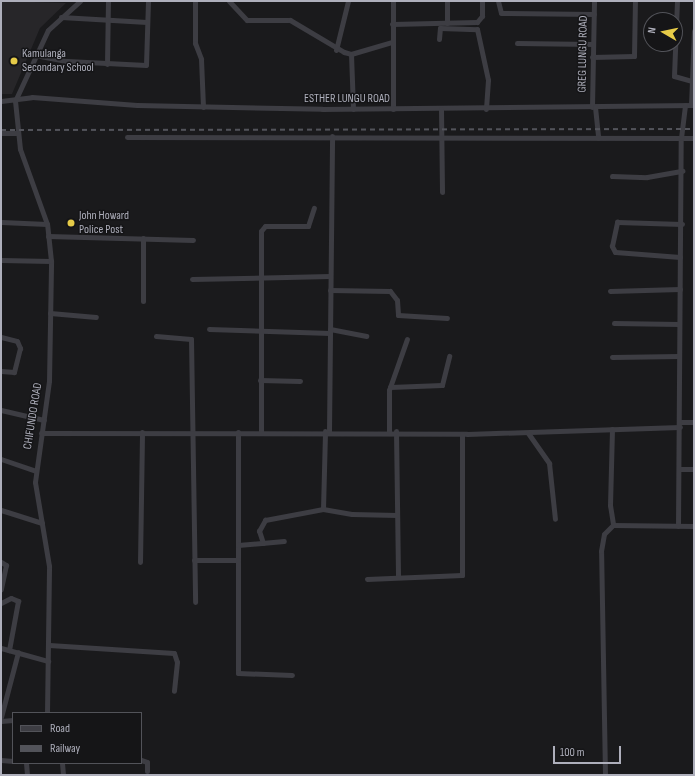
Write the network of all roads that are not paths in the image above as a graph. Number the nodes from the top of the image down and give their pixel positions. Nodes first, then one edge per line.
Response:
1 (108, 1) edge
2 (148, 1) edge
3 (196, 1) edge
4 (229, 1) edge
5 (348, 1) edge
6 (393, 1) edge
7 (447, 1) edge
8 (482, 1) edge
9 (498, 1) edge
10 (594, 1) edge
11 (635, 1) edge
12 (677, 1) edge
13 (76, 2) edge
14 (594, 14) junction
15 (61, 17) junction
16 (109, 21) junction
17 (147, 22) junction
18 (447, 23) junction
19 (392, 24) junction
20 (694, 31) edge
21 (439, 39) dead end
22 (392, 42) junction
23 (517, 43) dead end
24 (593, 44) junction
25 (336, 50) junction
26 (351, 54) junction
27 (35, 55) junction
28 (592, 57) junction
29 (107, 64) junction
30 (692, 81) junction
31 (1, 101) edge
32 (15, 101) junction
33 (690, 105) edge
34 (203, 107) junction
35 (593, 107) junction
36 (353, 109) junction
37 (394, 109) junction
38 (486, 109) junction
39 (441, 110) junction
40 (1, 133) edge
41 (17, 133) junction
42 (332, 136) junction
43 (127, 138) dead end
44 (598, 138) junction
45 (681, 138) junction
46 (694, 138) edge
47 (443, 139) junction
48 (682, 171) junction
49 (612, 176) dead end
50 (442, 192) dead end
51 (314, 208) dead end
52 (1, 222) edge
53 (47, 224) junction
54 (682, 224) junction
55 (48, 236) junction
56 (143, 238) junction
57 (193, 240) dead end
58 (680, 257) junction
59 (1, 260) edge
60 (51, 261) junction
61 (330, 276) junction
62 (260, 277) junction
63 (192, 279) dead end
64 (680, 289) junction
65 (330, 290) junction
66 (610, 291) dead end
67 (142, 301) dead end
68 (50, 313) junction
69 (96, 317) dead end
70 (447, 318) dead end
71 (614, 323) dead end
72 (680, 324) junction
73 (209, 329) dead end
74 (261, 329) junction
75 (330, 331) junction
76 (156, 336) dead end
77 (366, 336) dead end
78 (1, 337) edge
79 (407, 339) dead end
80 (449, 356) dead end
81 (679, 356) junction
82 (612, 357) dead end
83 (1, 371) edge
84 (260, 380) junction
85 (300, 381) dead end
86 (390, 387) junction
87 (1, 410) edge
88 (44, 420) junction
89 (694, 422) edge
90 (680, 425) junction
91 (612, 429) junction
92 (327, 431) junction
93 (389, 431) junction
94 (396, 431) junction
95 (142, 432) junction
96 (192, 432) junction
97 (238, 432) junction
98 (261, 432) junction
99 (41, 433) junction
100 (528, 433) junction
101 (462, 434) junction
102 (1, 459) edge
103 (680, 469) junction
104 (694, 469) edge
105 (36, 471) junction
106 (323, 509) junction
107 (1, 510) edge
108 (397, 515) junction
109 (555, 519) dead end
110 (42, 523) junction
111 (613, 525) junction
112 (678, 526) junction
113 (694, 526) edge
114 (284, 541) dead end
115 (263, 543) junction
116 (238, 545) junction
117 (194, 560) junction
118 (238, 560) junction
119 (1, 562) edge
120 (140, 562) dead end
121 (398, 578) junction
122 (367, 580) dead end
123 (1, 590) edge
124 (194, 602) dead end
125 (1, 603) edge
126 (49, 645) junction
127 (1, 648) edge
128 (9, 650) junction
129 (18, 652) junction
130 (48, 661) junction
131 (292, 675) dead end
132 (174, 690) dead end
133 (47, 712) edge
134 (1, 717) edge
135 (12, 720) edge
136 (1, 721) edge
137 (1, 760) edge
138 (12, 760) edge
139 (142, 760) edge
140 (26, 764) edge
141 (62, 764) edge
142 (147, 771) dead end
143 (27, 775) edge
144 (63, 775) edge
145 (605, 775) edge

1 - 16 street
2 - 17 street
3 - 34 street
4 - 25 street
5 - 25 street
6 - 19 street
7 - 18 street
8 - 18 street
9 - 14 street
10 - 14 street, GREG LUNGU ROAD
11 - 28 street
12 - 30 street
13 - 15 street
14 - 24 street, GREG LUNGU ROAD
15 - 16 street
15 - 27 street
16 - 17 street
16 - 29 street
17 - 29 street
18 - 19 street
19 - 22 street
20 - 30 street
21 - 38 street
22 - 26 street
22 - 37 street
23 - 24 street
24 - 28 street, GREG LUNGU ROAD
25 - 26 street
26 - 36 street
27 - 29 street
27 - 32 street
28 - 35 street, GREG LUNGU ROAD
30 - 33 street
31 - 32 street, ESTHER LUNGU ROAD
32 - 34 street, ESTHER LUNGU ROAD
32 - 41 street, CHIFUNDO ROAD
33 - 35 street, ESTHER LUNGU ROAD
33 - 45 street
34 - 36 street, ESTHER LUNGU ROAD
35 - 38 street, ESTHER LUNGU ROAD
35 - 44 street, GREG LUNGU ROAD
36 - 37 street, ESTHER LUNGU ROAD
37 - 39 street, ESTHER LUNGU ROAD
38 - 39 street, ESTHER LUNGU ROAD
39 - 47 street
40 - 41 street
41 - 53 street, CHIFUNDO ROAD
42 - 43 street
42 - 47 street
42 - 61 street
44 - 45 street
44 - 47 street
45 - 46 street
45 - 48 street
47 - 50 street
48 - 49 street
48 - 54 street
51 - 62 street
52 - 53 street
53 - 55 street, CHIFUNDO ROAD
54 - 58 street
54 - 58 street
55 - 56 street
55 - 60 street, CHIFUNDO ROAD
56 - 57 street
56 - 67 street
58 - 64 street
59 - 60 street
60 - 68 street, CHIFUNDO ROAD
61 - 62 street
61 - 65 street
62 - 63 street
62 - 74 street
64 - 66 street
64 - 72 street
65 - 70 street
65 - 75 street
68 - 69 street
68 - 88 street, CHIFUNDO ROAD
71 - 72 street
72 - 81 street
73 - 74 street
74 - 75 street
74 - 84 street
75 - 77 street
75 - 92 street
76 - 96 street
78 - 83 street
79 - 86 street
80 - 86 street
81 - 82 street
81 - 90 street
84 - 85 street
84 - 98 street
86 - 93 street
87 - 88 street
88 - 99 street, CHIFUNDO ROAD
89 - 90 street
90 - 91 street
90 - 103 street
91 - 100 street
91 - 111 street
92 - 93 street
92 - 98 street
92 - 106 street
93 - 94 street
94 - 101 street
94 - 108 street
95 - 96 street
95 - 99 street
95 - 120 street
96 - 97 street
96 - 117 street
97 - 98 street
97 - 116 street
99 - 105 street, CHIFUNDO ROAD
100 - 101 street
100 - 109 street
101 - 121 street
102 - 105 street
103 - 104 street
103 - 112 street
105 - 110 street, CHIFUNDO ROAD
106 - 108 street
106 - 115 street
107 - 110 street
108 - 121 street
110 - 126 street, CHIFUNDO ROAD
111 - 112 street
111 - 145 street
112 - 113 street
114 - 115 street
115 - 116 street
116 - 118 street
117 - 118 street
117 - 124 street
118 - 131 street
119 - 123 street
121 - 122 street
125 - 128 street
126 - 130 street, CHIFUNDO ROAD
126 - 132 street
127 - 128 street
128 - 129 street
129 - 130 street
129 - 134 street
130 - 133 street, CHIFUNDO ROAD
135 - 136 street
137 - 138 street
139 - 142 street
140 - 143 street
141 - 144 street

